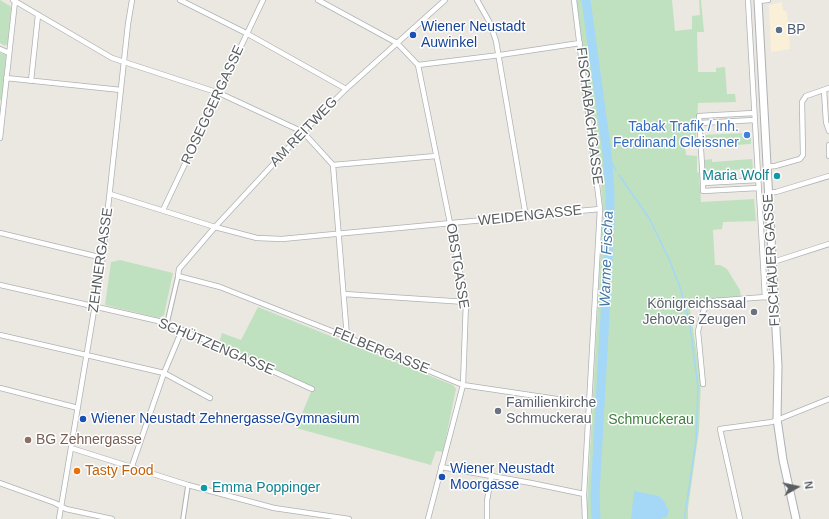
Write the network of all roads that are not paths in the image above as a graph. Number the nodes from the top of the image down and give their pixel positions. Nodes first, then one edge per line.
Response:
1 (132, 0) edge
2 (180, 0) edge
3 (263, 0) edge
4 (318, 0) edge
5 (445, 0) edge
6 (477, 0) edge
7 (574, 0) edge
8 (748, 0) edge
9 (758, 0) edge
10 (768, 0) edge
11 (14, 1) edge
12 (38, 15) junction
13 (246, 33) junction
14 (397, 43) junction
15 (580, 44) junction
16 (0, 48) edge
17 (10, 53) junction
18 (500, 55) junction
19 (124, 62) junction
20 (418, 64) junction
21 (6, 78) junction
22 (31, 81) junction
23 (829, 88) edge
24 (346, 89) junction
25 (121, 90) junction
26 (824, 90) junction
27 (219, 92) junction
28 (2, 105) edge
29 (754, 113) junction
30 (754, 120) junction
31 (700, 123) junction
32 (303, 132) junction
33 (829, 132) edge
34 (0, 138) edge
35 (829, 145) edge
36 (436, 156) junction
37 (829, 156) edge
38 (333, 165) junction
39 (766, 167) junction
40 (829, 176) edge
41 (758, 180) junction
42 (703, 183) junction
43 (758, 188) junction
44 (768, 193) junction
45 (110, 194) junction
46 (600, 209) junction
47 (163, 210) junction
48 (526, 216) junction
49 (451, 224) junction
50 (215, 227) junction
51 (0, 233) edge
52 (339, 234) junction
53 (829, 244) edge
54 (103, 258) junction
55 (772, 262) junction
56 (178, 276) junction
57 (0, 285) edge
58 (344, 294) junction
59 (765, 297) junction
60 (775, 299) junction
61 (466, 302) junction
62 (95, 307) junction
63 (166, 323) junction
64 (182, 330) junction
65 (0, 335) edge
66 (347, 337) junction
67 (87, 356) junction
68 (164, 373) junction
69 (703, 384) dead end
70 (463, 385) junction
71 (0, 388) edge
72 (312, 389) dead end
73 (210, 398) dead end
74 (829, 399) edge
75 (590, 404) junction
76 (78, 408) junction
77 (777, 419) junction
78 (71, 448) junction
79 (132, 466) junction
80 (441, 468) junction
81 (491, 477) junction
82 (0, 483) edge
83 (188, 485) junction
84 (584, 494) junction
85 (61, 506) junction
86 (59, 519) edge
87 (112, 519) edge
88 (183, 519) edge
89 (349, 519) edge
90 (428, 519) edge
91 (487, 519) edge
92 (585, 519) edge
93 (740, 519) edge
94 (796, 519) edge

1 - 19 street, ZEHNERGASSE
2 - 13 street
3 - 13 street, ROSEGGERGASSE
4 - 14 street
5 - 14 street, AM REITWEG
6 - 18 street
7 - 15 street, FISCHABACHGASSE
8 - 29 street
9 - 10 street
9 - 39 main road, FISCHAUER GASSE
11 - 12 street
11 - 17 street
12 - 19 street
12 - 22 street
13 - 24 street
13 - 27 street, ROSEGGERGASSE
14 - 20 street
14 - 24 street, AM REITWEG
15 - 18 street
15 - 46 street, FISCHABACHGASSE
16 - 17 street
17 - 21 street
18 - 20 street
18 - 48 street
19 - 25 street, ZEHNERGASSE
19 - 27 street
20 - 36 street, OBSTGASSE
21 - 22 street
21 - 28 street
22 - 25 street
23 - 26 street
24 - 32 street, AM REITWEG
25 - 45 street, ZEHNERGASSE
26 - 33 street
26 - 39 street
27 - 32 street
27 - 47 street, ROSEGGERGASSE
28 - 34 street
29 - 30 street
29 - 31 street
30 - 31 street
30 - 41 street
31 - 42 street
32 - 38 street
32 - 50 street, AM REITWEG
35 - 37 street
36 - 38 street
36 - 49 street, OBSTGASSE
38 - 52 street
39 - 44 main road, FISCHAUER GASSE
40 - 44 street
41 - 42 street
41 - 43 street
42 - 43 street
43 - 59 street
44 - 55 main road, FISCHAUER GASSE
45 - 47 street, WEIDENGASSE
45 - 54 street, ZEHNERGASSE
46 - 48 street, WEIDENGASSE
46 - 75 street, FISCHABACHGASSE
47 - 50 street, WEIDENGASSE
48 - 49 street, WEIDENGASSE
49 - 52 street, WEIDENGASSE
49 - 61 street, OBSTGASSE
50 - 52 street, WEIDENGASSE
50 - 56 street, AM REITWEG
51 - 54 street
52 - 58 street
53 - 55 street
54 - 62 street, ZEHNERGASSE
55 - 60 main road, FISCHAUER GASSE
56 - 63 street
56 - 66 street, FELBERGASSE
57 - 62 street, SCHÜTZENGASSE
58 - 61 street
58 - 66 street
59 - 60 street
59 - 69 street
60 - 77 main road, FISCHAUER GASSE
61 - 70 street, OBSTGASSE
62 - 63 street, SCHÜTZENGASSE
62 - 67 street, ZEHNERGASSE
63 - 64 street, SCHÜTZENGASSE
64 - 68 street
64 - 72 street, SCHÜTZENGASSE
65 - 67 street
66 - 70 street, FELBERGASSE
67 - 68 street
67 - 76 street, ZEHNERGASSE
68 - 73 street
68 - 79 street
70 - 75 street, FELBERGASSE
70 - 80 street, OBSTGASSE
71 - 76 street
74 - 77 street
75 - 84 street, FISCHABACHGASSE
76 - 78 street, ZEHNERGASSE
77 - 93 street
77 - 94 main road, FISCHAUER GASSE
78 - 79 street
78 - 85 street, ZEHNERGASSE
79 - 83 street
80 - 81 street
80 - 90 street, OBSTGASSE
81 - 84 street
81 - 91 street
82 - 85 street
83 - 88 street
83 - 89 street
84 - 92 street, FISCHABACHGASSE
85 - 86 street, ZEHNERGASSE
85 - 87 street

